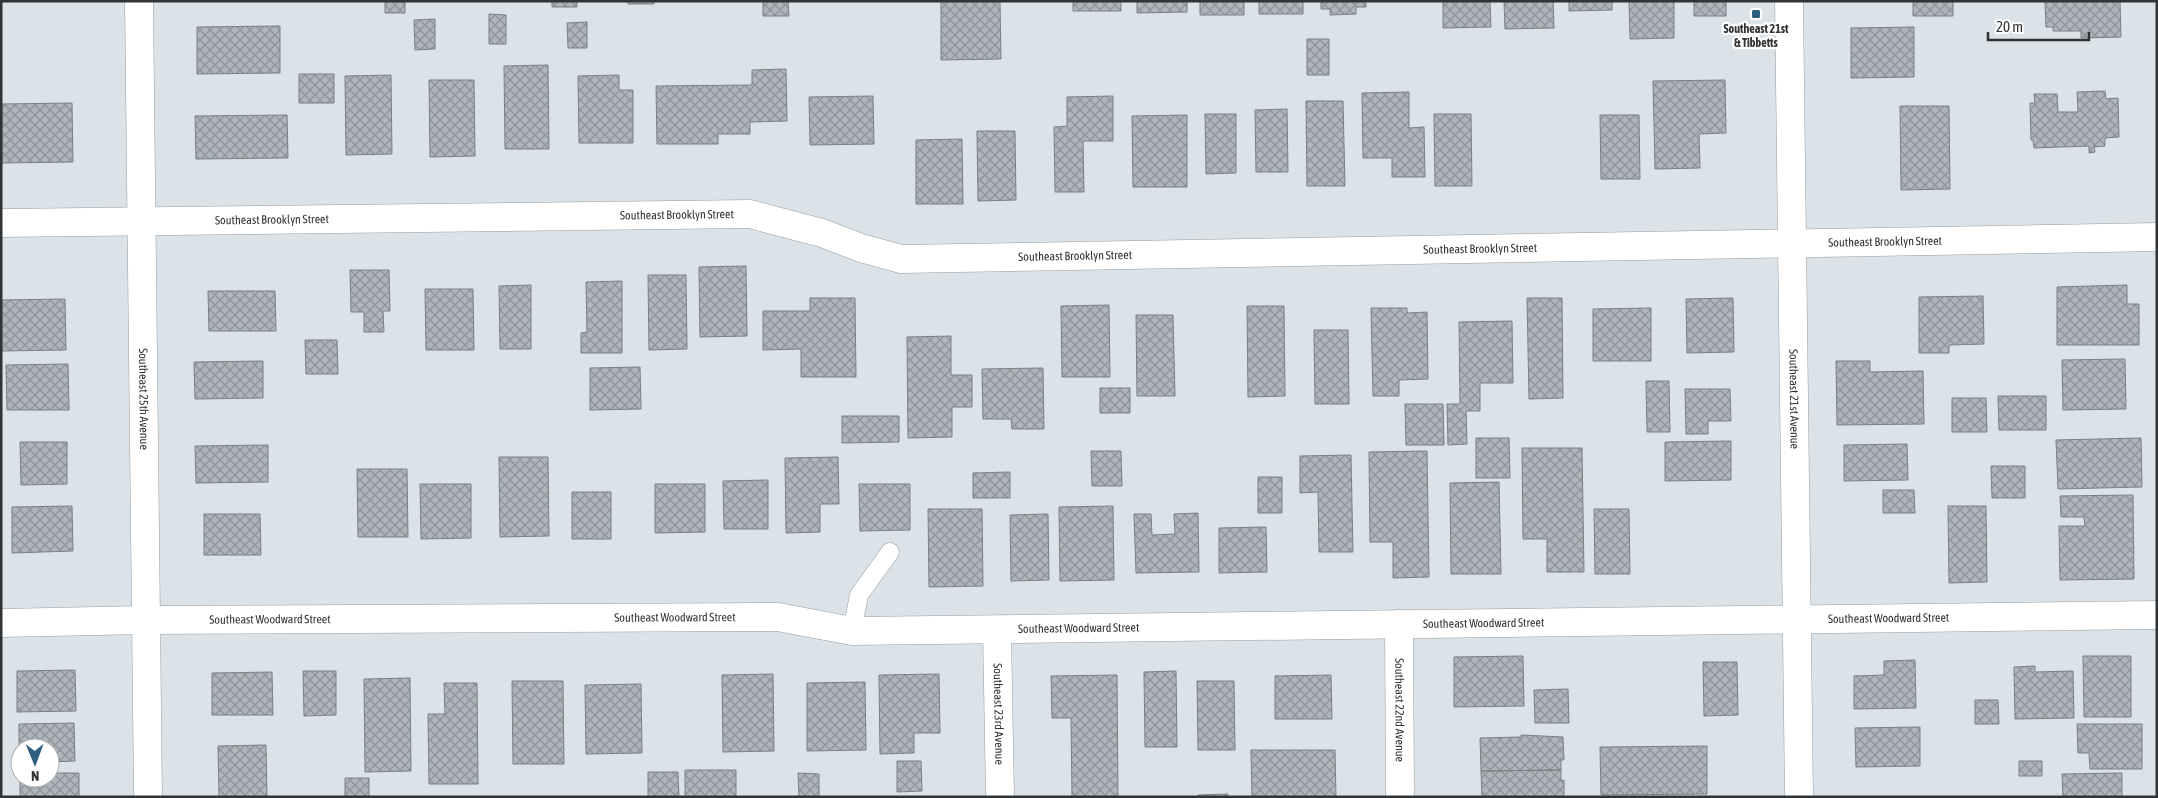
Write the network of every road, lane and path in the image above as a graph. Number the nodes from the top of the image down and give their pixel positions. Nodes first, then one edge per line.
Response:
1 (139, 1) edge
2 (1788, 1) edge
3 (141, 222) junction
4 (1, 223) edge
5 (2157, 237) edge
6 (1791, 244) junction
7 (890, 552) dead end
8 (2157, 615) edge
9 (145, 620) junction
10 (1796, 620) junction
11 (1, 623) edge
12 (1399, 624) junction
13 (997, 630) junction
14 (852, 631) junction
15 (148, 797) edge
16 (1000, 797) edge
17 (1400, 797) edge
18 (1799, 797) edge

1 - 3 street, Southeast 25th Avenue
2 - 6 street, Southeast 21st Avenue
3 - 4 street, Southeast Brooklyn Street
3 - 6 street, Southeast Brooklyn Street
3 - 9 street, Southeast 25th Avenue
5 - 6 street, Southeast Brooklyn Street
6 - 10 street, Southeast 21st Avenue
7 - 14 lane
8 - 10 street, Southeast Woodward Street
9 - 11 street, Southeast Woodward Street
9 - 14 street, Southeast Woodward Street
9 - 15 street, Southeast 25th Avenue
10 - 12 street, Southeast Woodward Street
10 - 18 street, Southeast 21st Avenue
12 - 13 street, Southeast Woodward Street
12 - 17 street, Southeast 22nd Avenue
13 - 14 street, Southeast Woodward Street
13 - 16 street, Southeast 23rd Avenue

